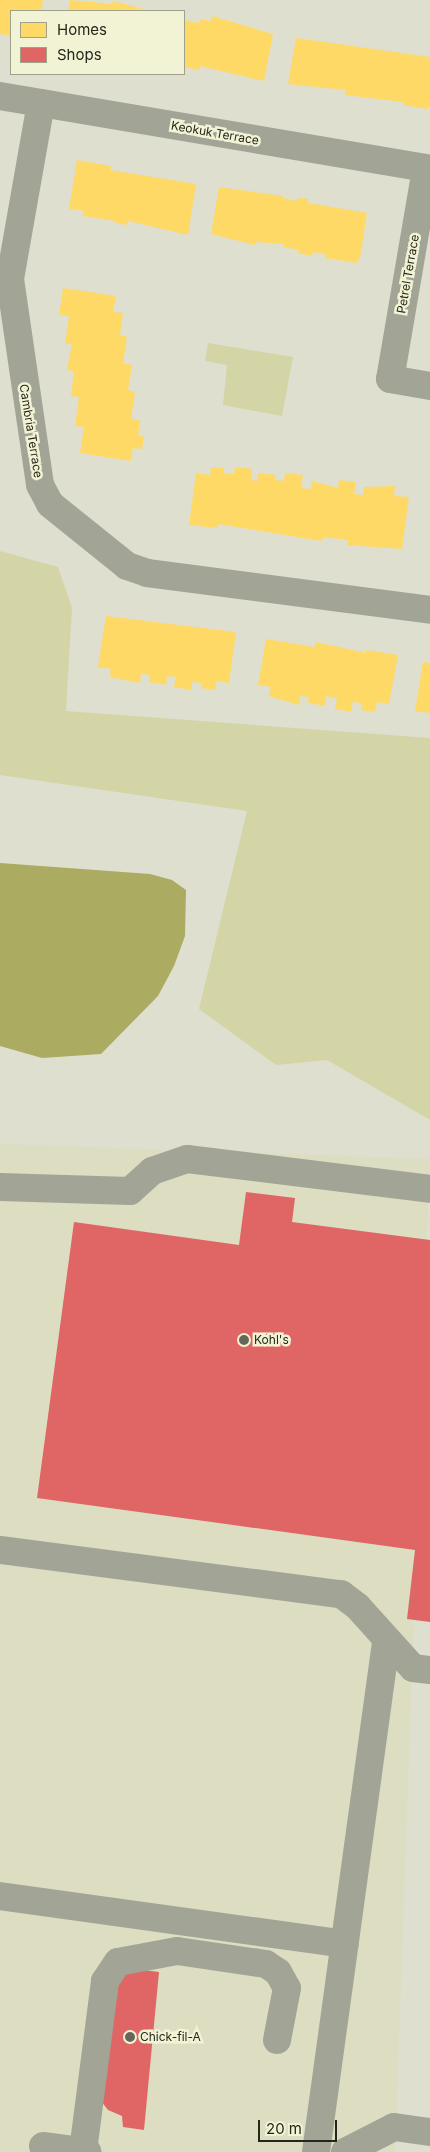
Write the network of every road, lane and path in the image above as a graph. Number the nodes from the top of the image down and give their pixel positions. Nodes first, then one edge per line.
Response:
1 (0, 96) edge
2 (41, 103) junction
3 (428, 169) edge
4 (430, 386) edge
5 (430, 610) edge
6 (0, 1188) edge
7 (430, 1189) edge
8 (0, 1550) edge
9 (386, 1642) junction
10 (430, 1670) edge
11 (0, 1896) edge
12 (345, 1944) junction
13 (277, 2040) dead end
14 (430, 2132) edge
15 (42, 2146) dead end
16 (83, 2151) edge
17 (88, 2152) edge
18 (316, 2152) edge
19 (345, 2152) edge

1 - 2 street, Keokuk Terrace
2 - 3 street, Keokuk Terrace
2 - 5 street, Cambria Terrace
3 - 4 street, Petrel Terrace
6 - 7 street
8 - 9 street
9 - 10 street
9 - 12 street
11 - 12 street
12 - 18 street
13 - 16 street
14 - 19 street
15 - 16 street
16 - 17 street

